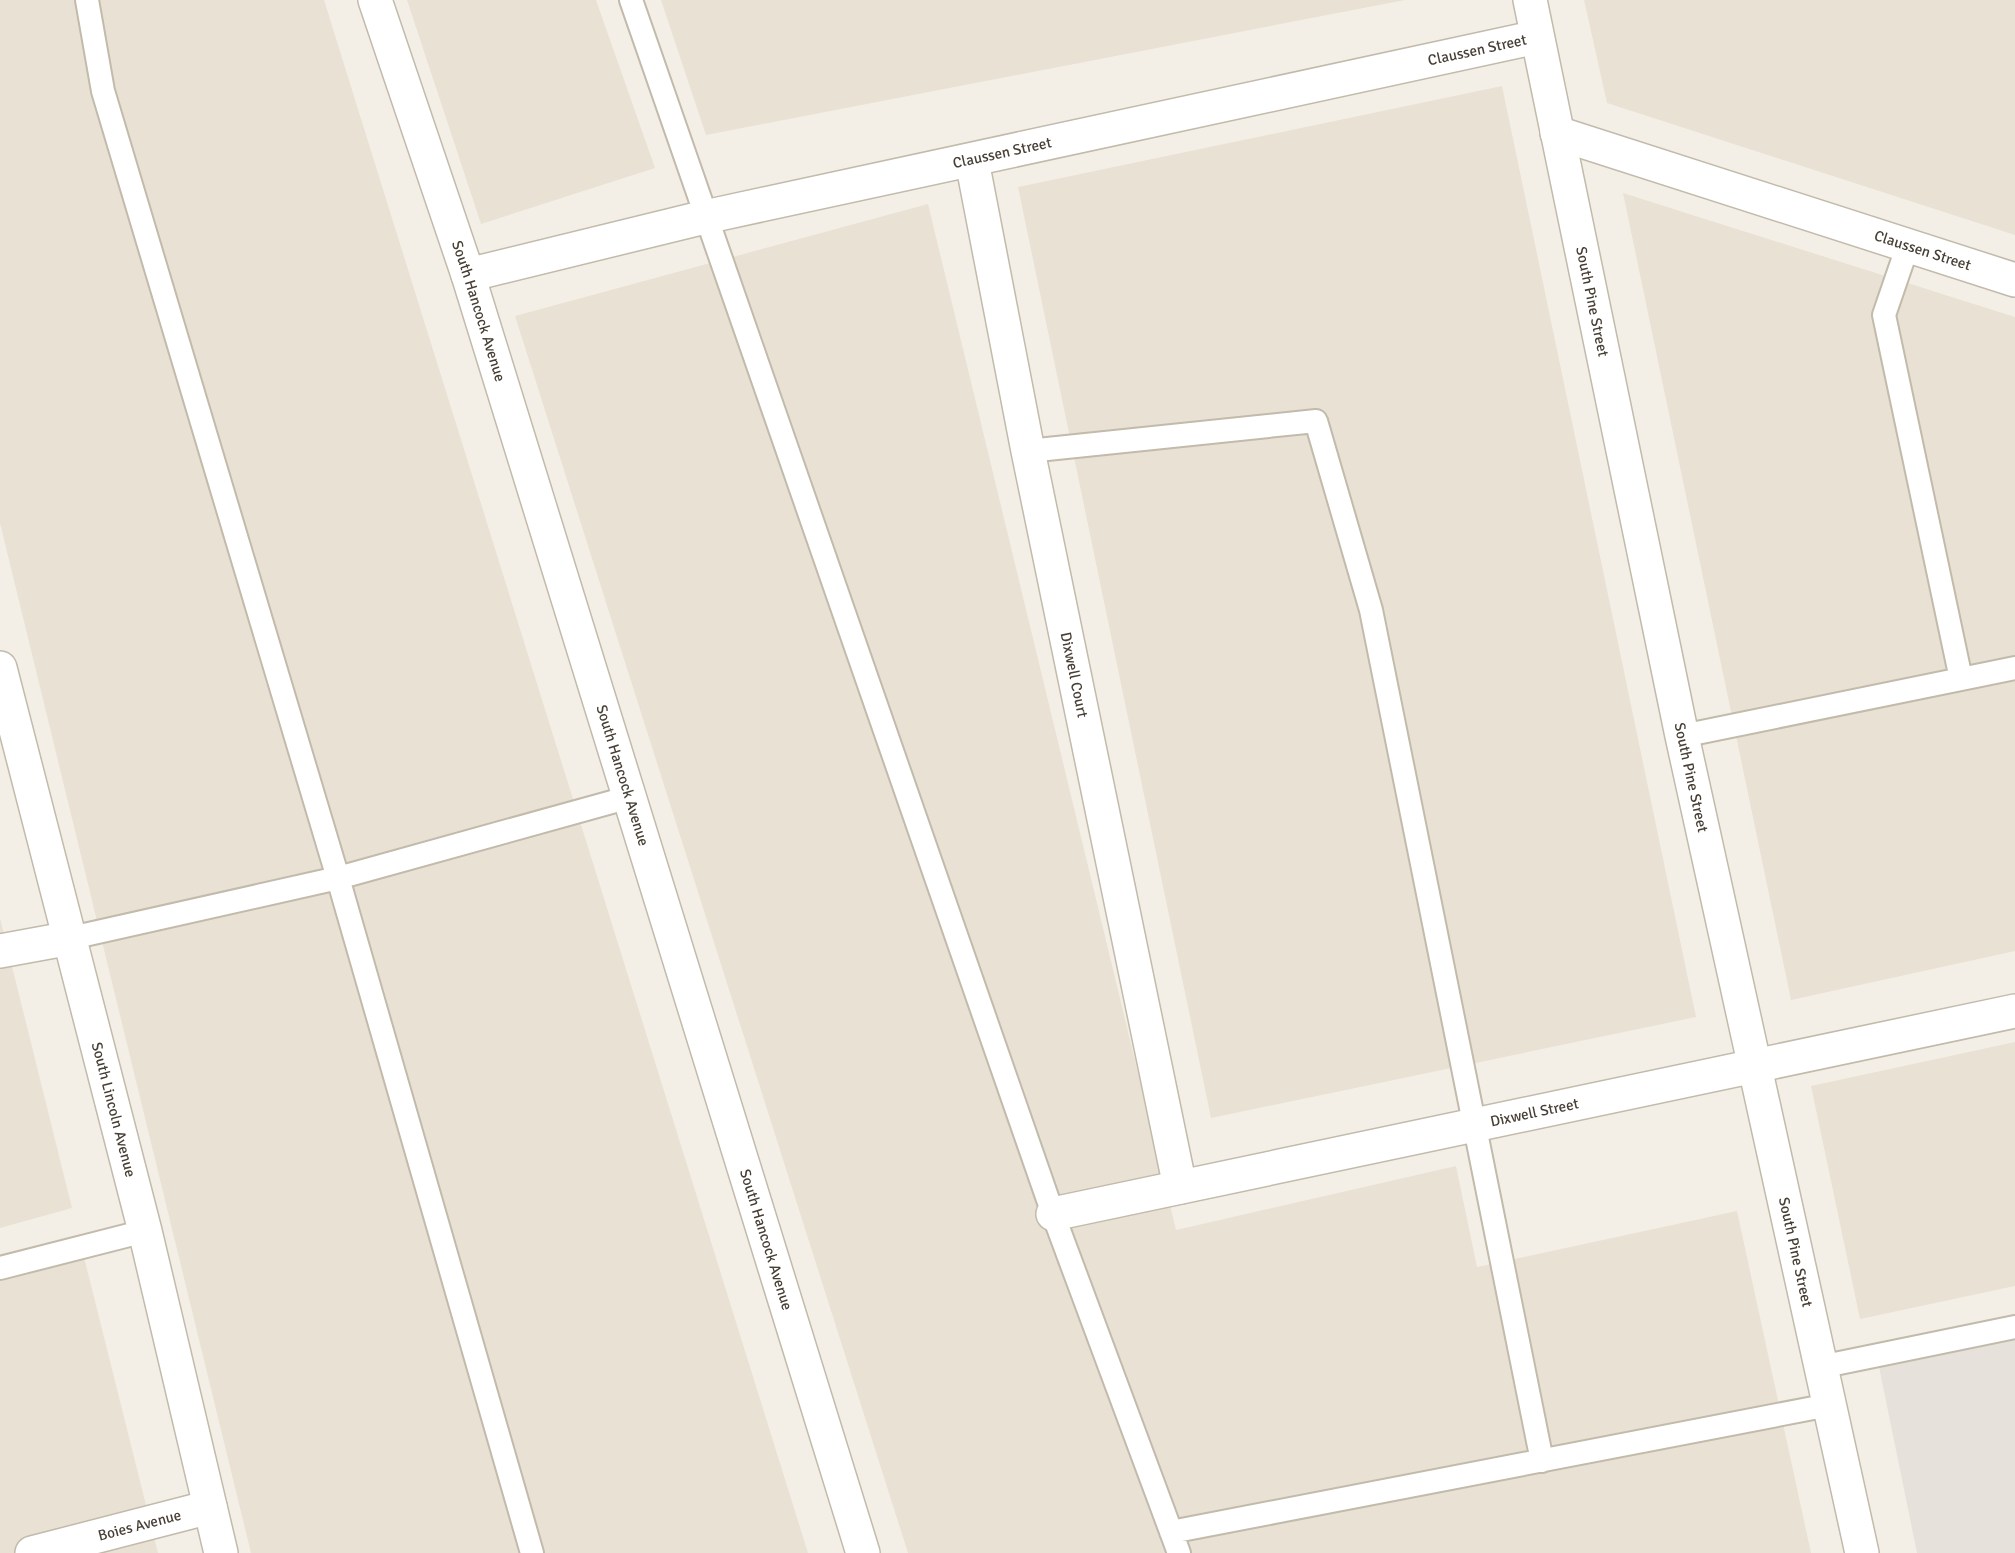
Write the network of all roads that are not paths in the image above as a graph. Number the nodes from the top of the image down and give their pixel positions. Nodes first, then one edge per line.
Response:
1 (87, 0) edge
2 (375, 0) edge
3 (631, 0) edge
4 (1530, 0) edge
5 (1537, 38) junction
6 (1557, 133) junction
7 (972, 161) junction
8 (705, 217) junction
9 (1908, 245) junction
10 (468, 275) junction
11 (2015, 279) edge
12 (1028, 451) junction
13 (0, 668) edge
14 (2015, 668) edge
15 (1961, 679) junction
16 (1682, 736) junction
17 (630, 798) junction
18 (338, 878) junction
19 (71, 939) junction
20 (0, 951) edge
21 (2015, 1011) edge
22 (1754, 1066) junction
23 (1475, 1125) junction
24 (1180, 1187) junction
25 (1053, 1214) junction
26 (145, 1231) junction
27 (0, 1268) edge
28 (2015, 1327) edge
29 (1820, 1368) junction
30 (1829, 1406) junction
31 (1542, 1461) junction
32 (210, 1507) junction
33 (1170, 1532) junction
34 (32, 1553) edge
35 (221, 1553) edge
36 (532, 1553) edge
37 (863, 1553) edge
38 (1179, 1553) edge
39 (1862, 1553) edge

1 - 18 lane
2 - 10 street, South Hancock Avenue
3 - 8 lane
4 - 5 street, South Pine Street
5 - 6 street, South Pine Street
5 - 7 street, Claussen Street
6 - 9 street, Claussen Street
6 - 16 street, South Pine Street
7 - 8 street, Claussen Street
7 - 12 street, Dixwell Court
8 - 10 street, Claussen Street
8 - 25 lane
9 - 11 street, Claussen Street
9 - 15 lane
10 - 17 street, South Hancock Avenue
12 - 23 lane
12 - 24 street, Dixwell Court
13 - 19 street, South Lincoln Avenue
14 - 15 lane
15 - 16 lane
16 - 22 street, South Pine Street
17 - 18 lane
17 - 37 street, South Hancock Avenue
18 - 19 lane
18 - 36 lane
19 - 20 street
19 - 26 street, South Lincoln Avenue
21 - 22 street, Dixwell Street
22 - 23 street, Dixwell Street
22 - 29 street, South Pine Street
23 - 24 street, Dixwell Street
23 - 31 lane
24 - 25 street, Dixwell Street
25 - 33 lane
26 - 27 lane
26 - 32 street, South Lincoln Avenue
28 - 29 lane
29 - 30 street, South Pine Street
30 - 31 lane
30 - 39 street, South Pine Street
31 - 33 lane
32 - 34 street, Boies Avenue
32 - 35 street, South Lincoln Avenue
33 - 38 lane

